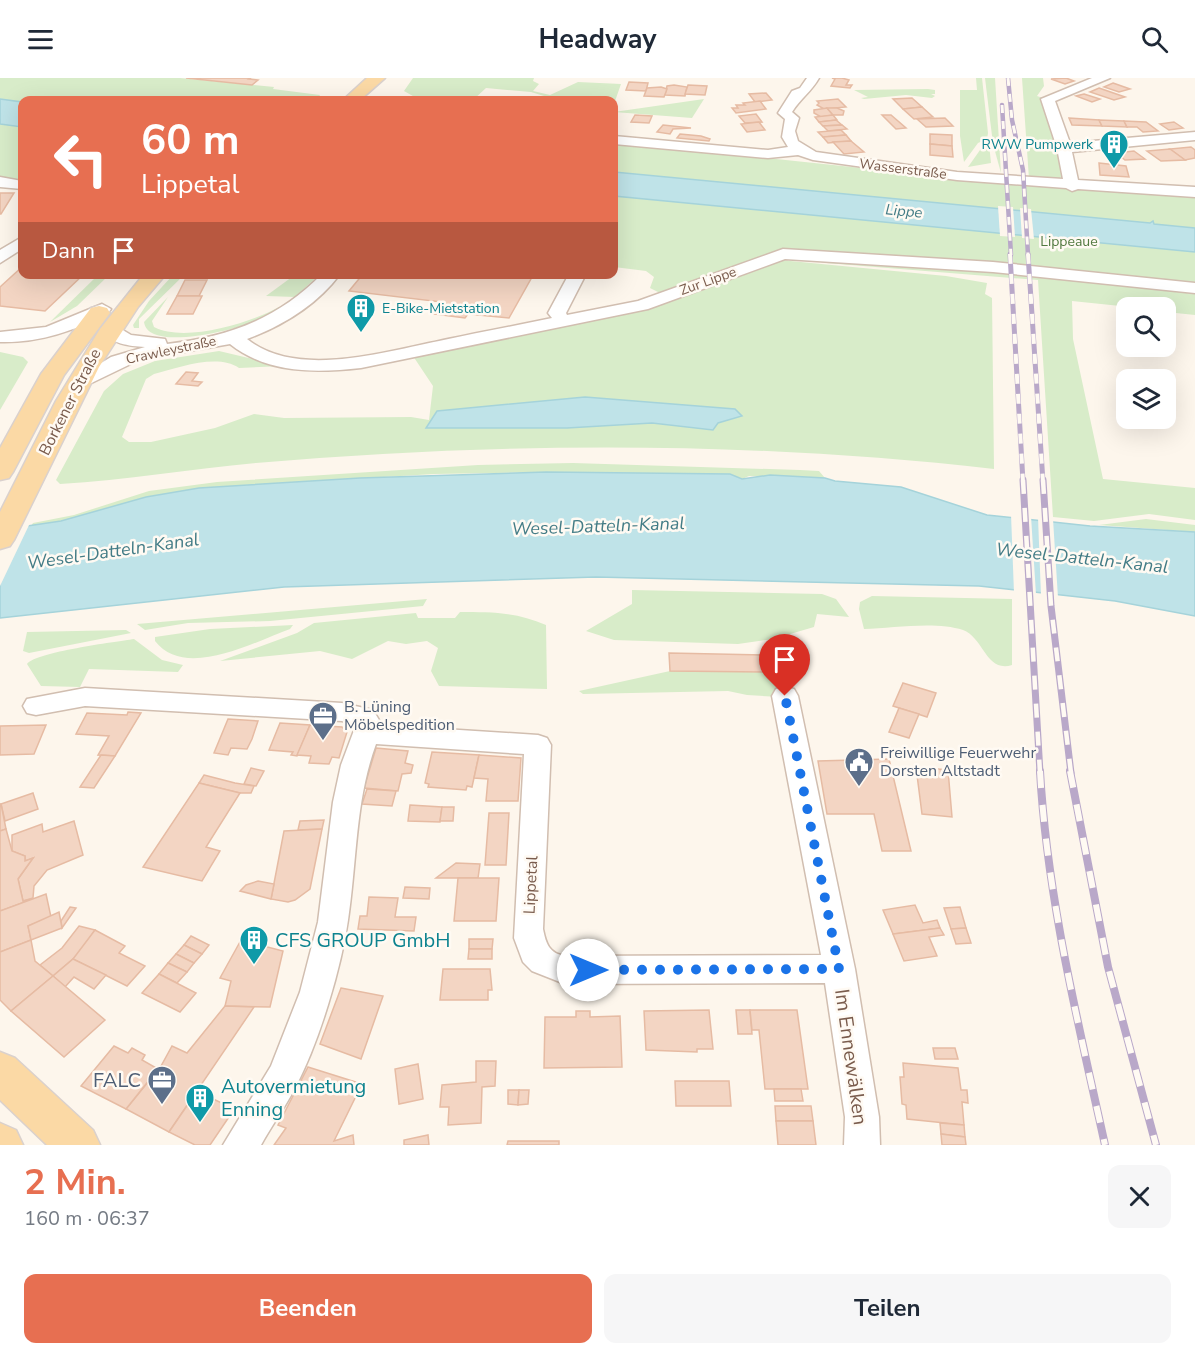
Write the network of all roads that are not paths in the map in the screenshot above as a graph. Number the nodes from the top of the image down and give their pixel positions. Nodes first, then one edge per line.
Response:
1 (358, 78) edge
2 (377, 78) edge
3 (813, 78) edge
4 (1104, 78) edge
5 (338, 96) edge
6 (356, 96) edge
7 (1195, 136) edge
8 (618, 140) edge
9 (1064, 148) junction
10 (800, 150) junction
11 (0, 182) edge
12 (18, 184) edge
13 (1072, 186) junction
14 (1195, 192) edge
15 (18, 245) edge
16 (0, 258) edge
17 (130, 279) edge
18 (151, 279) edge
19 (327, 279) edge
20 (575, 279) edge
21 (1195, 288) edge
22 (106, 319) junction
23 (563, 321) junction
24 (0, 337) edge
25 (232, 337) junction
26 (0, 343) edge
27 (53, 374) junction
28 (79, 383) junction
29 (0, 472) edge
30 (0, 540) edge
31 (785, 696) dead end
32 (36, 706) dead end
33 (367, 734) junction
34 (839, 969) junction
35 (0, 1072) edge
36 (78, 1145) edge
37 (241, 1145) edge
38 (862, 1145) edge

1 - 5 main road
2 - 6 main road
3 - 10 street
4 - 9 street
7 - 9 street
8 - 10 street, Wasserstraße
9 - 13 street
10 - 13 street, Wasserstraße
11 - 12 street
13 - 14 street, Wasserstraße
15 - 16 street
17 - 22 main road, Borkener Straße
18 - 22 main road, Borkener Straße
19 - 25 street, Crawleystraße
20 - 23 street
21 - 23 street, Zur Lippe
22 - 24 street
22 - 25 street, Crawleystraße
22 - 27 main road, Borkener Straße
22 - 28 main road, Borkener Straße
23 - 25 street, Zur Lippe
25 - 28 street, Crawleystraße
26 - 27 street
27 - 29 main road, Borkener Straße
28 - 30 main road, Borkener Straße
31 - 34 street
32 - 33 street
33 - 34 street, Lippetal
33 - 37 street
34 - 38 street, Im Ennewälken
35 - 36 main road

